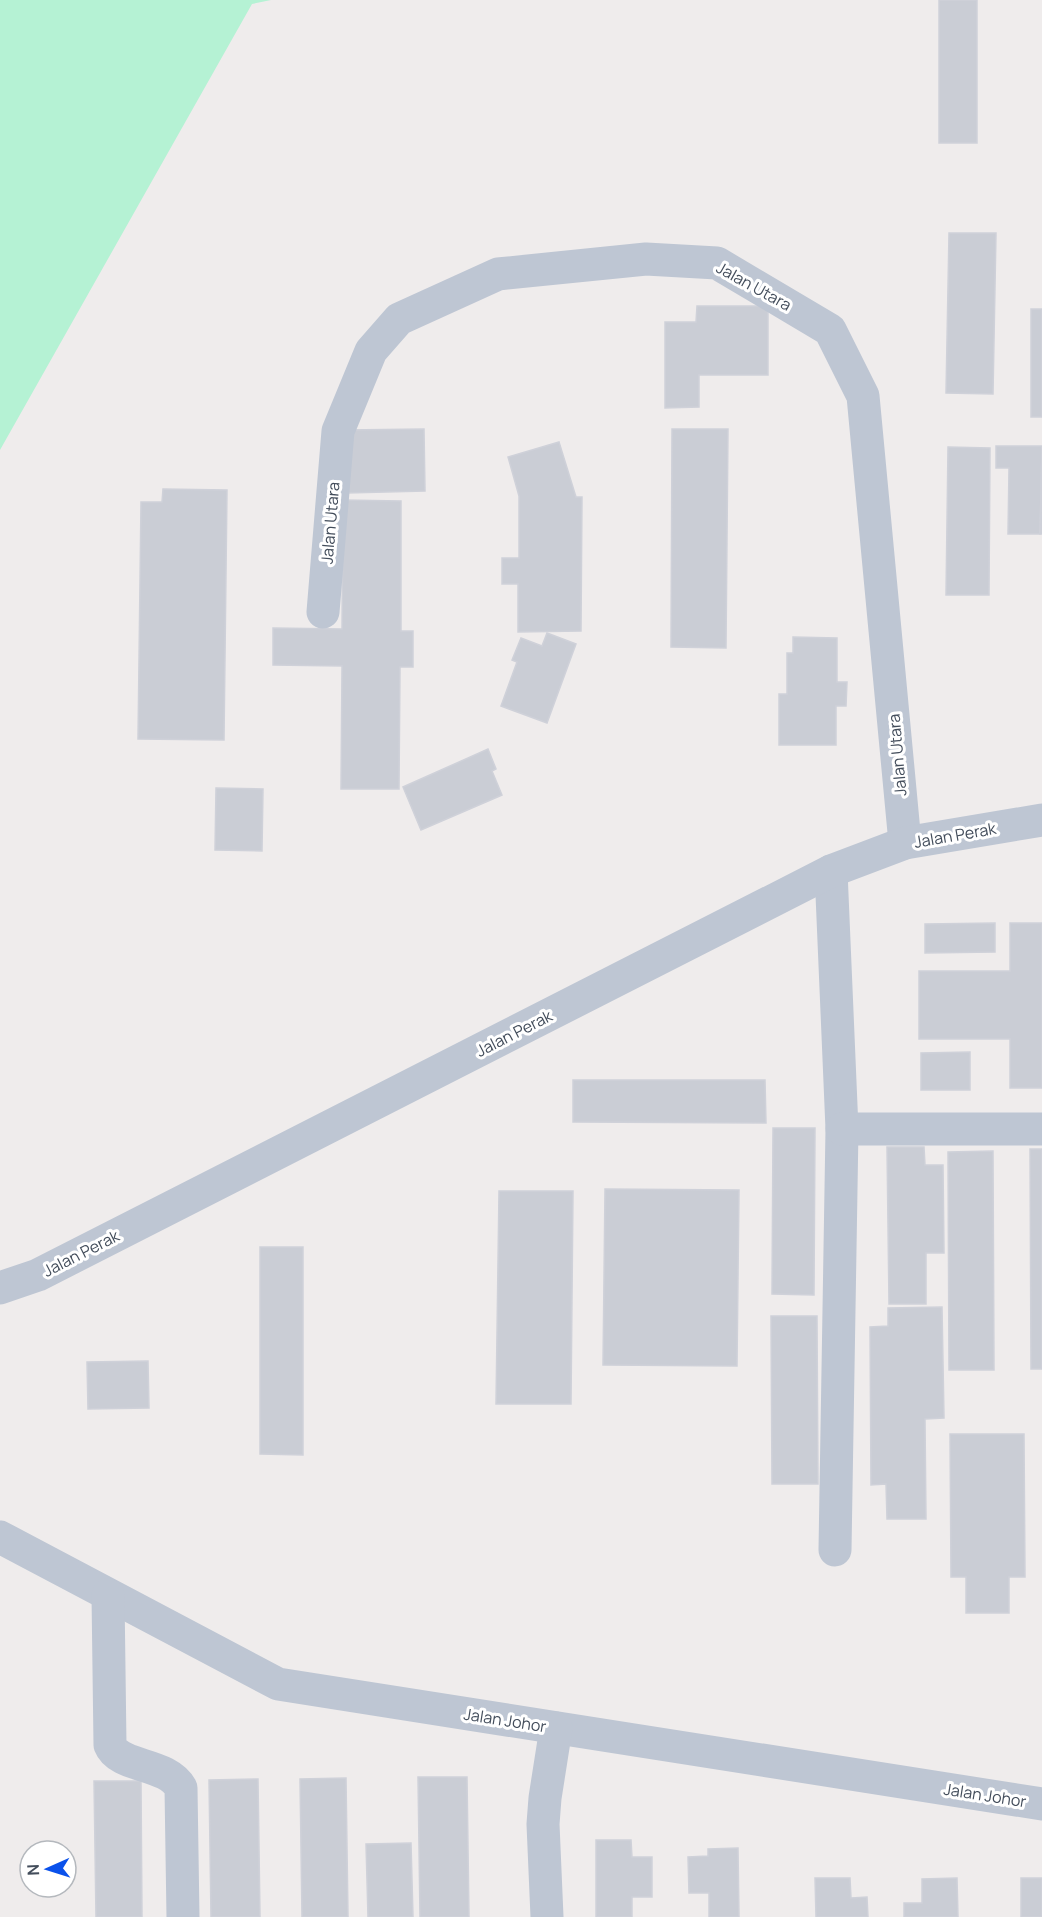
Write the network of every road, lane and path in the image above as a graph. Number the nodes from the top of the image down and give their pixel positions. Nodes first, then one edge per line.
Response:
1 (323, 612) dead end
2 (1042, 820) edge
3 (905, 843) junction
4 (831, 871) junction
5 (842, 1129) junction
6 (1042, 1129) edge
7 (0, 1287) edge
8 (0, 1537) edge
9 (835, 1550) dead end
10 (108, 1595) junction
11 (556, 1728) junction
12 (1042, 1804) edge
13 (183, 1917) edge
14 (547, 1917) edge

1 - 3 street, Jalan Utara
2 - 3 street, Jalan Perak
3 - 4 street, Jalan Perak
4 - 5 street
4 - 7 street, Jalan Perak
5 - 6 street
5 - 9 street
8 - 10 street, Jalan Johor
10 - 11 street, Jalan Johor
10 - 13 street
11 - 12 street, Jalan Johor
11 - 14 street

